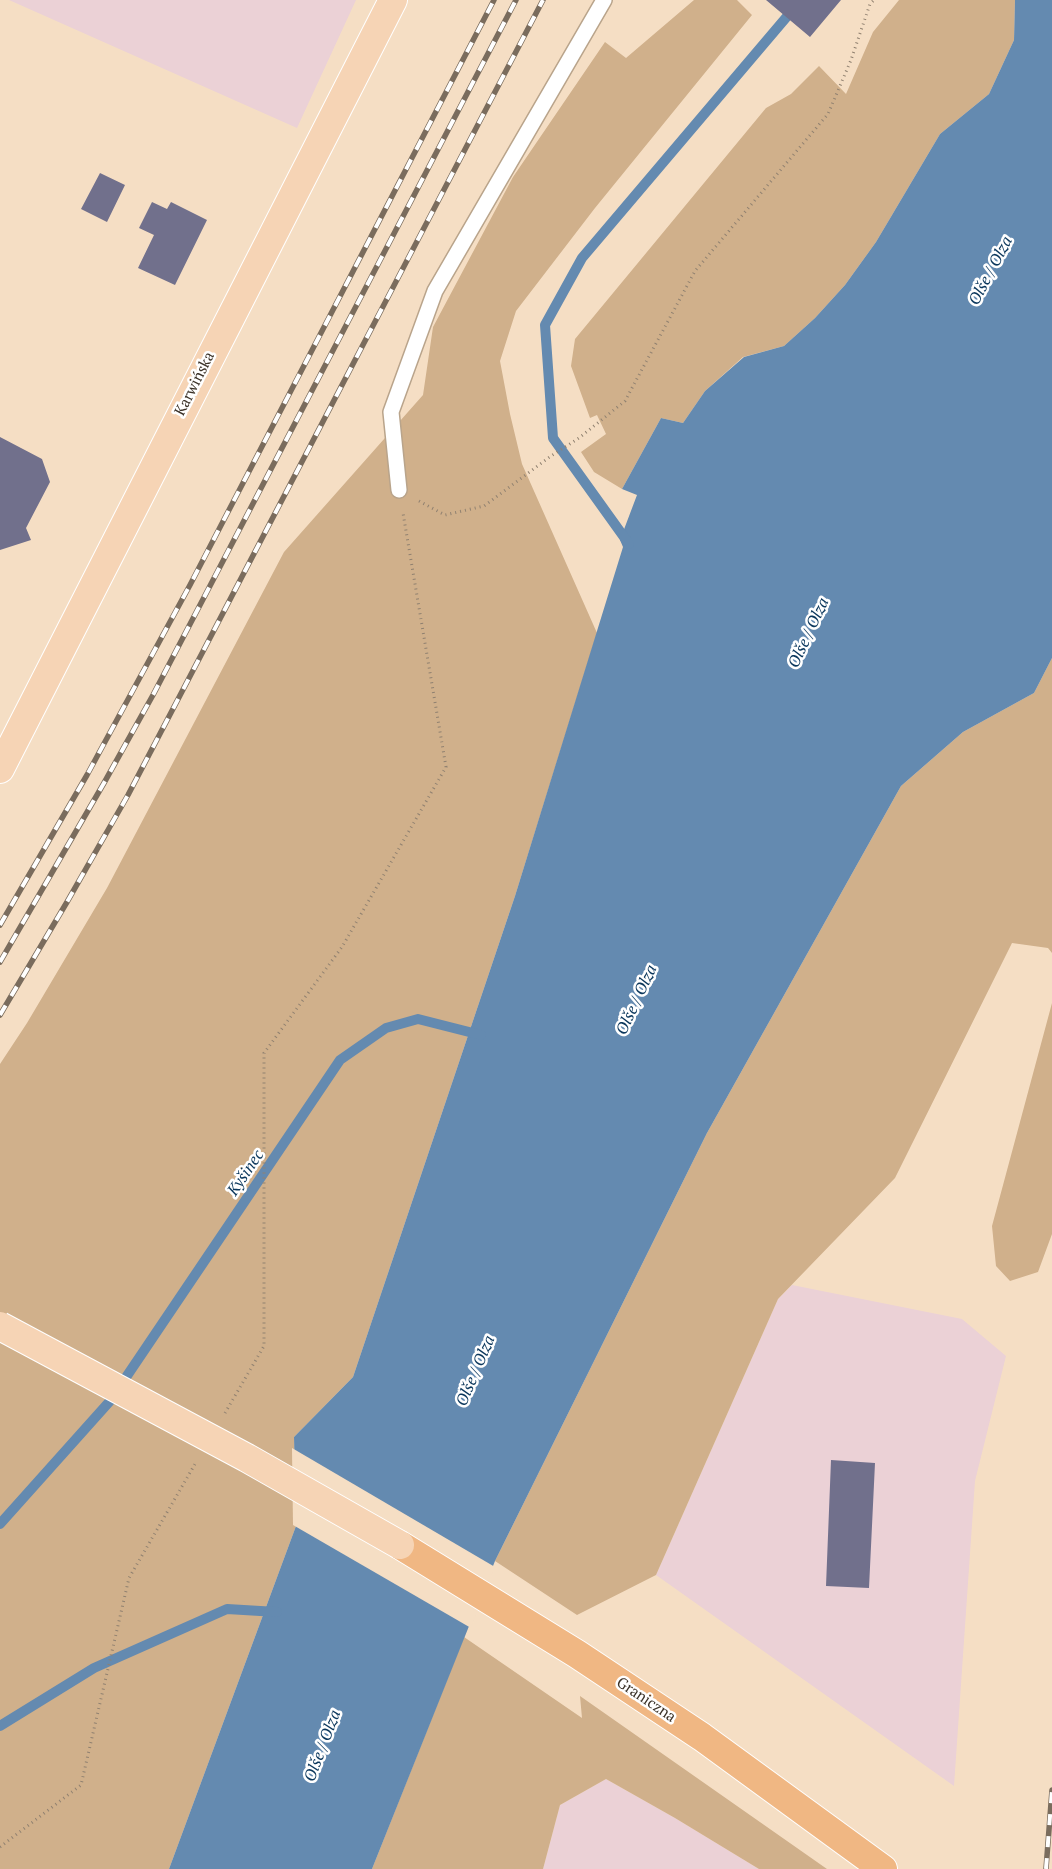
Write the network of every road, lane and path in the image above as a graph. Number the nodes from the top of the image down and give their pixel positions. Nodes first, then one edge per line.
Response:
1 (392, 0) edge
2 (604, 0) edge
3 (874, 0) edge
4 (399, 490) junction
5 (0, 769) edge
6 (0, 1326) edge
7 (224, 1414) dead end
8 (199, 1457) dead end
9 (400, 1545) joint
10 (0, 1847) edge
11 (883, 1869) edge

1 - 5 main road, Karwińska
2 - 4 lane
3 - 4 path
4 - 7 path
6 - 9 main road, bridge
8 - 10 path
9 - 11 highway, Graniczna

